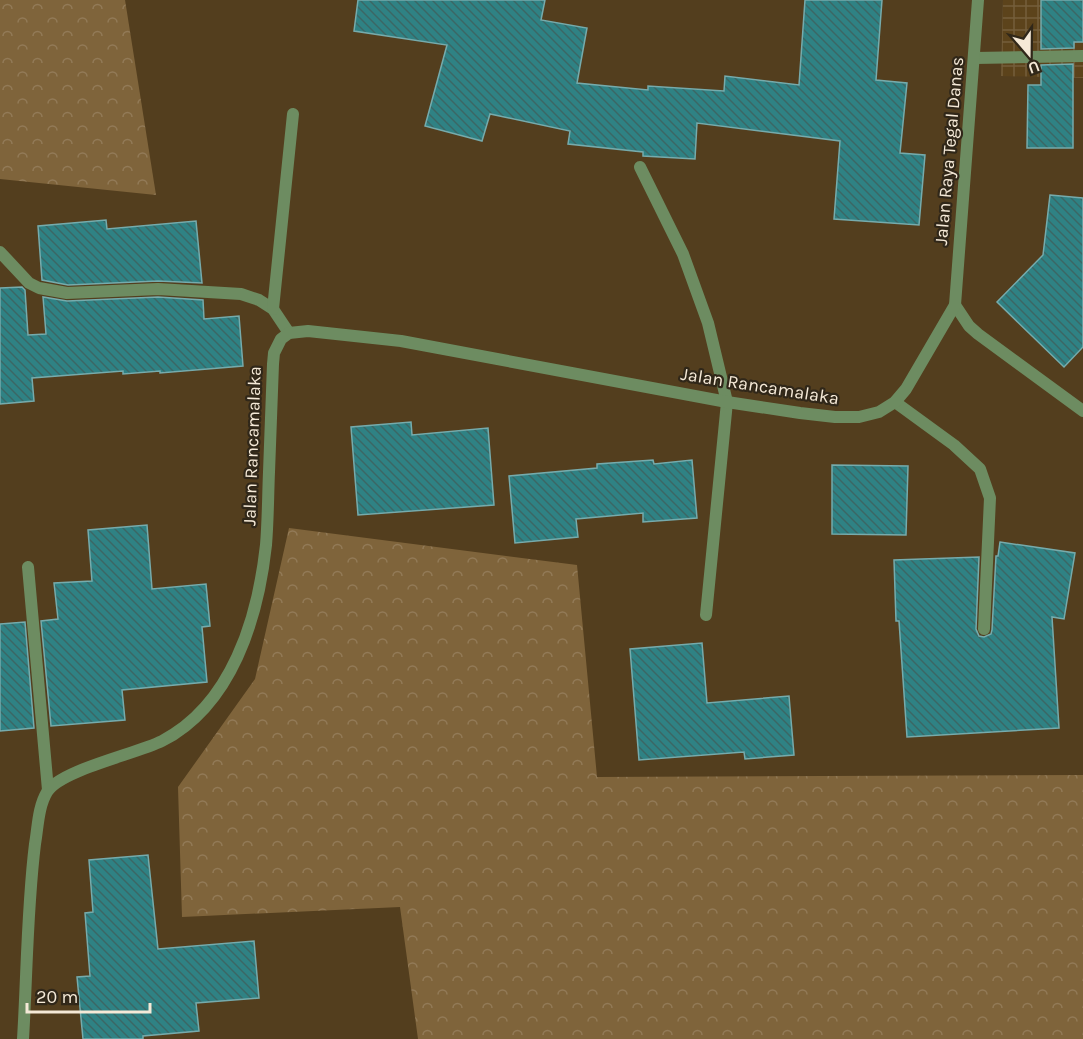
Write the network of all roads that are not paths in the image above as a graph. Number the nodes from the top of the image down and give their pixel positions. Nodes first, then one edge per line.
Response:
1 (978, 0) edge
2 (1083, 56) edge
3 (975, 58) junction
4 (293, 114) dead end
5 (640, 167) dead end
6 (0, 252) edge
7 (955, 305) junction
8 (273, 309) junction
9 (289, 333) junction
10 (727, 402) junction
11 (895, 402) junction
12 (1083, 411) edge
13 (28, 567) dead end
14 (706, 615) dead end
15 (984, 629) dead end
16 (48, 790) junction
17 (23, 1039) edge

1 - 3 street, Jalan Raya Tegal Danas
2 - 3 street
3 - 7 street, Jalan Raya Tegal Danas
4 - 8 street
5 - 10 street
6 - 8 street
7 - 11 street, Jalan Rancamalaka
7 - 12 street
8 - 9 street
9 - 10 street, Jalan Rancamalaka
9 - 16 street, Jalan Rancamalaka
10 - 11 street, Jalan Rancamalaka
10 - 14 street
11 - 15 street
13 - 16 street
16 - 17 street

